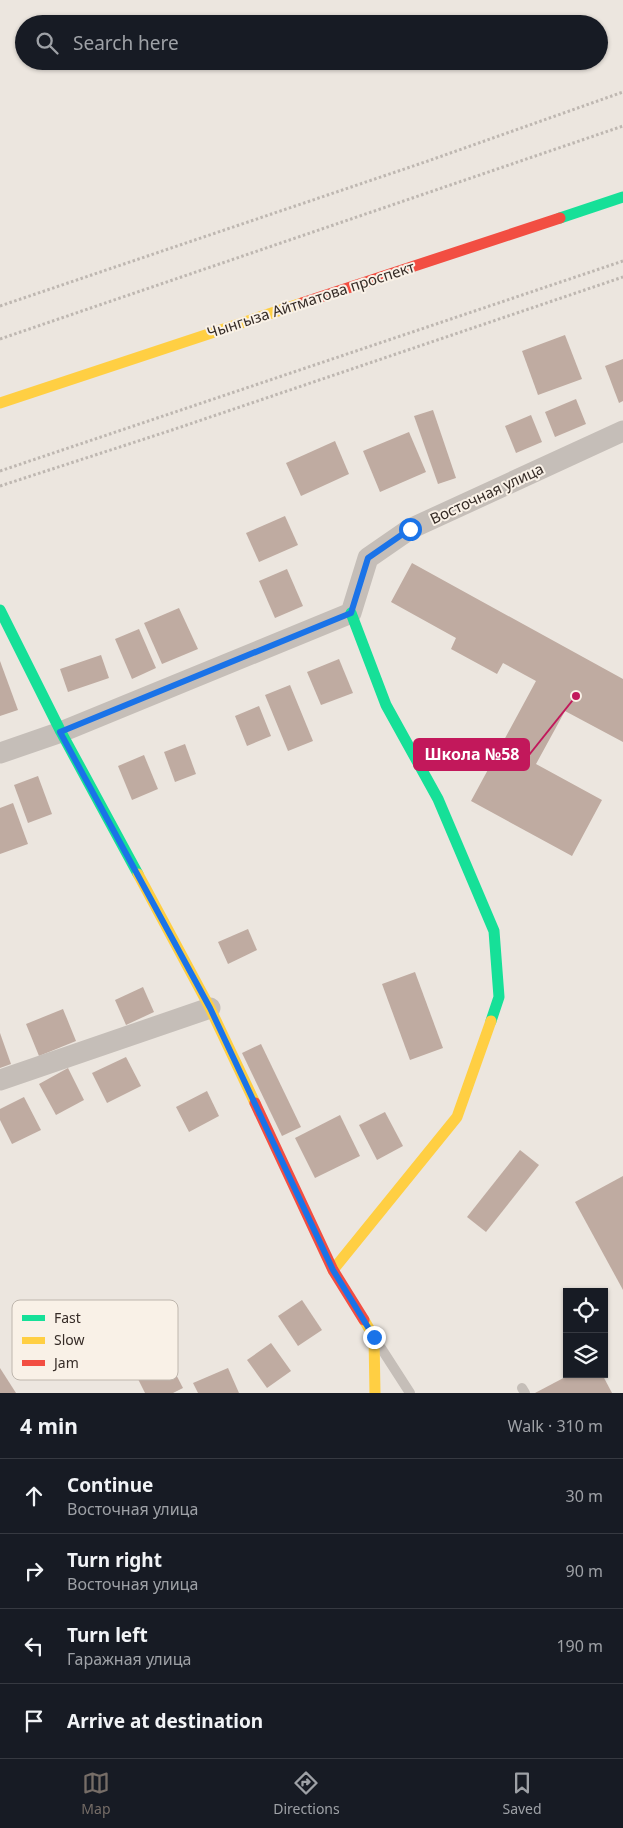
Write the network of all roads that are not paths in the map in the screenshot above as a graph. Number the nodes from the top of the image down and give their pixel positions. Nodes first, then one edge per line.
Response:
1 (623, 197) edge
2 (0, 403) edge
3 (623, 431) edge
4 (0, 610) edge
5 (351, 613) junction
6 (60, 732) junction
7 (0, 752) edge
8 (210, 1008) junction
9 (0, 1080) edge
10 (333, 1270) junction
11 (374, 1337) junction
12 (374, 1393) edge
13 (410, 1393) edge

1 - 2 street, Чынгыза Айтматова проспект
3 - 5 street, Восточная улица
4 - 6 street
5 - 6 street
5 - 10 street
6 - 7 street
6 - 8 street
8 - 9 street
8 - 10 street
10 - 11 street
11 - 12 street
11 - 13 lane

